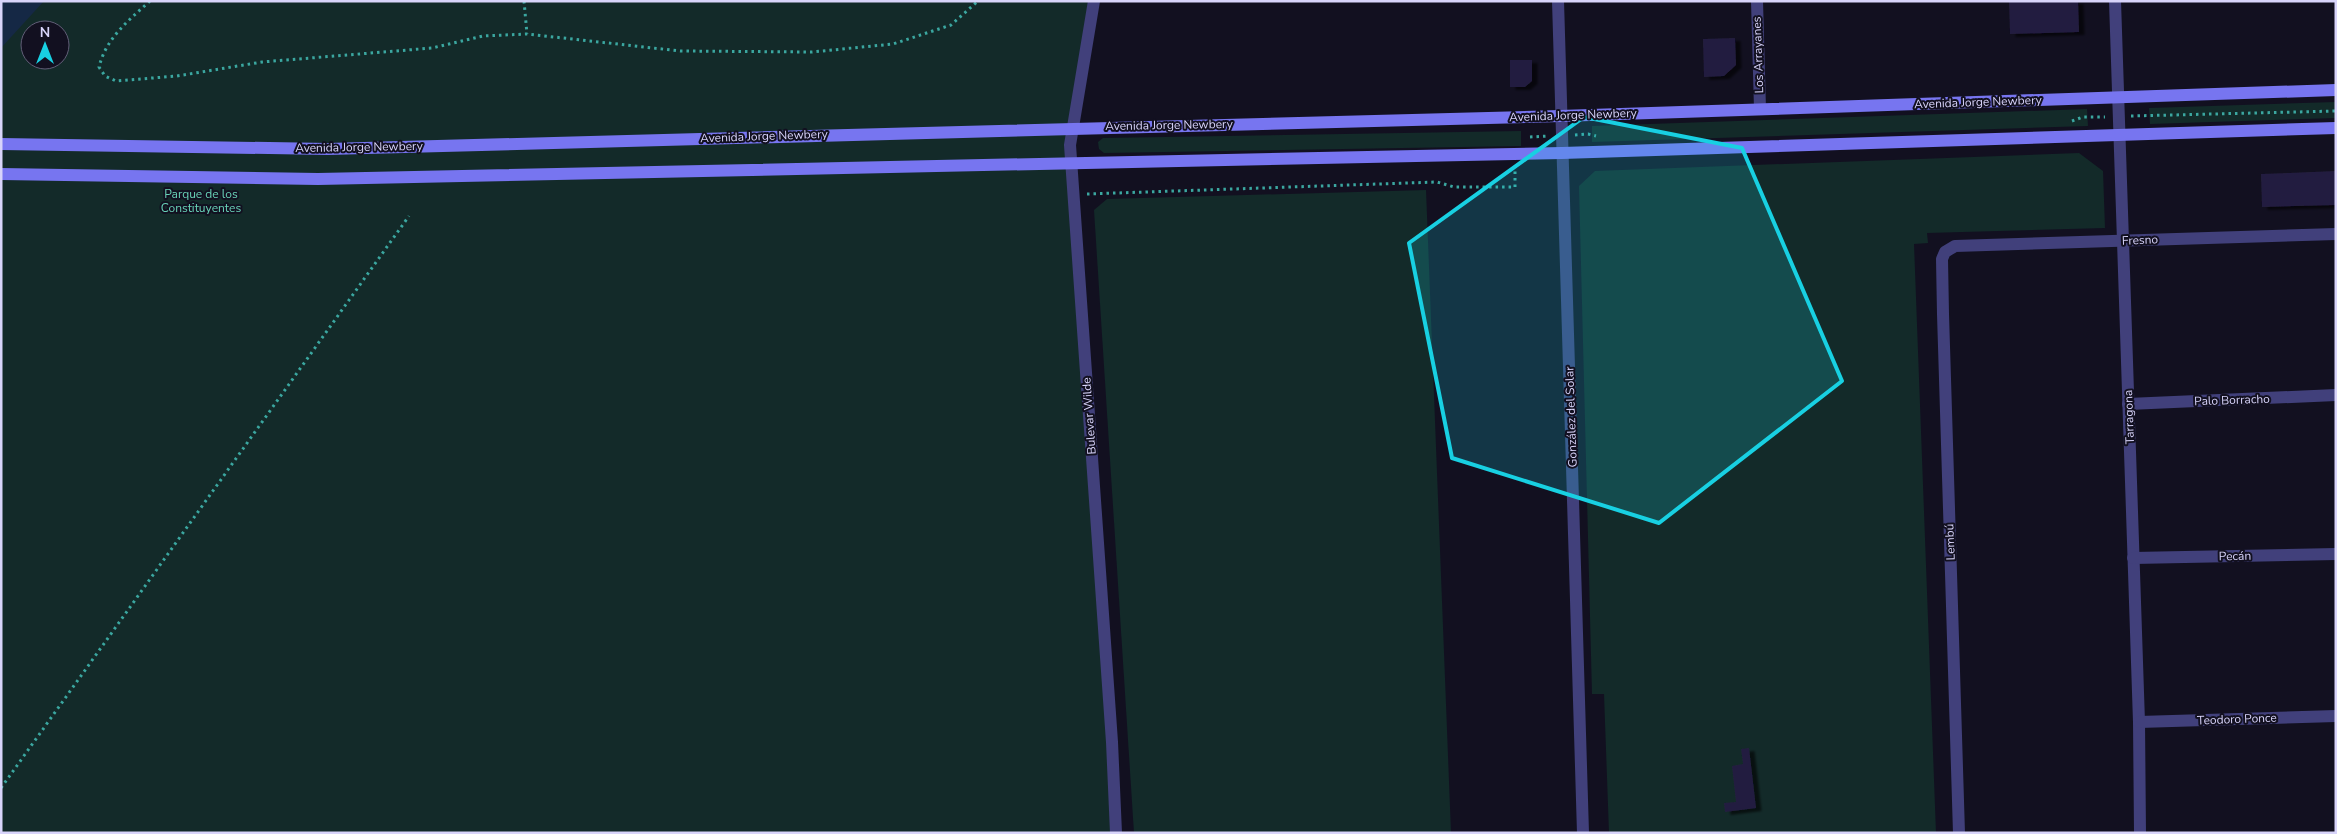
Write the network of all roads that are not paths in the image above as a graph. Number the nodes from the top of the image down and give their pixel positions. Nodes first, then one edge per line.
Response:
1 (1094, 1) edge
2 (1558, 1) edge
3 (1757, 1) edge
4 (2115, 1) edge
5 (2336, 90) edge
6 (2118, 98) junction
7 (1760, 109) junction
8 (1560, 116) junction
9 (1072, 128) junction
10 (2336, 128) edge
11 (2119, 135) junction
12 (1, 144) edge
13 (1562, 153) junction
14 (1071, 163) junction
15 (1, 174) edge
16 (2336, 234) edge
17 (2123, 241) junction
18 (1945, 252) joint
19 (2336, 396) edge
20 (2128, 404) junction
21 (2336, 554) edge
22 (2134, 558) junction
23 (2336, 716) edge
24 (2139, 722) junction
25 (1116, 833) edge
26 (1583, 833) edge
27 (1960, 833) edge
28 (2140, 833) edge

1 - 9 street, Bulevar Wilde
2 - 8 street, González del Solar
3 - 7 street, Los Arrayanes
4 - 6 street, Tarragona
5 - 6 main road, Avenida Jorge Newbery
6 - 7 main road, Avenida Jorge Newbery
6 - 11 street, Tarragona
7 - 8 main road, Avenida Jorge Newbery
8 - 9 main road, Avenida Jorge Newbery
8 - 13 street, González del Solar
9 - 12 main road, Avenida Jorge Newbery
9 - 14 street, Bulevar Wilde
10 - 11 main road
11 - 13 main road
11 - 17 street, Tarragona
13 - 14 main road
13 - 26 street, González del Solar
14 - 15 main road
14 - 25 street, Bulevar Wilde
16 - 17 street, Fresno
17 - 18 street, Fresno
17 - 20 street, Tarragona
18 - 27 street, Lembú
19 - 20 street, Palo Borracho
20 - 22 street, Tarragona
21 - 22 street, Pecán
22 - 24 street, Tarragona
23 - 24 street, Teodoro Ponce
24 - 28 street, Tarragona

